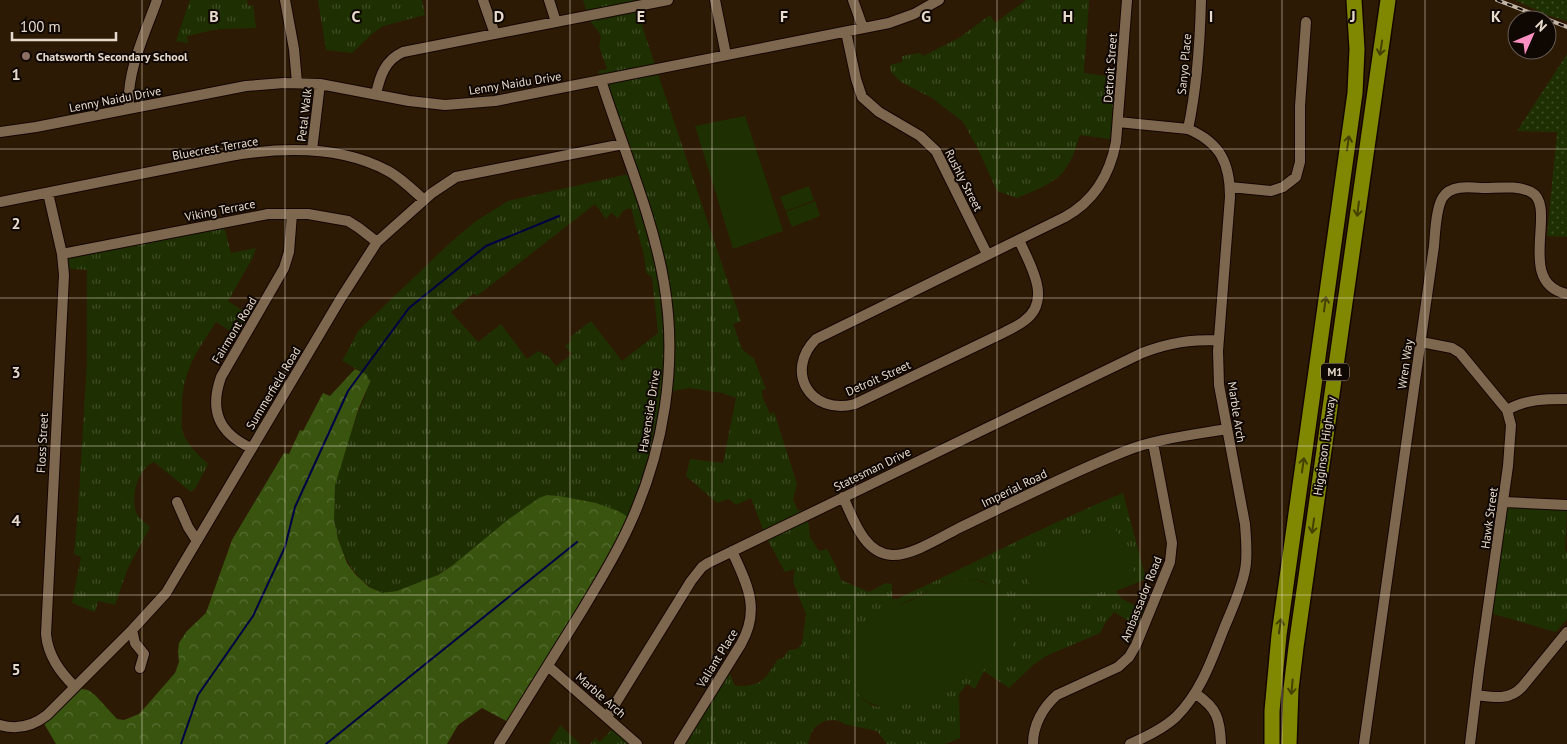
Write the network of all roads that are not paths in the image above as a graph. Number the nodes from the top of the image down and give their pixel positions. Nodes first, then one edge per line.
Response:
1 (157, 0) edge
2 (285, 0) edge
3 (483, 0) edge
4 (549, 0) edge
5 (668, 0) edge
6 (715, 0) edge
7 (853, 0) edge
8 (939, 0) edge
9 (1127, 0) edge
10 (1201, 0) edge
11 (1388, 0) edge
12 (1354, 3) edge
13 (556, 22) junction
14 (1306, 22) dead end
15 (863, 28) junction
16 (846, 32) junction
17 (495, 34) junction
18 (726, 55) junction
19 (601, 80) junction
20 (297, 83) junction
21 (320, 84) junction
22 (376, 94) junction
23 (130, 108) junction
24 (1118, 122) junction
25 (1188, 129) junction
26 (0, 132) edge
27 (623, 144) junction
28 (312, 150) junction
29 (1230, 186) junction
30 (48, 193) junction
31 (424, 200) junction
32 (0, 202) edge
33 (292, 214) junction
34 (1019, 240) junction
35 (377, 242) junction
36 (62, 254) junction
37 (987, 254) junction
38 (1567, 294) edge
39 (1219, 340) junction
40 (1421, 342) junction
41 (1567, 400) edge
42 (1507, 410) junction
43 (1226, 429) junction
44 (1153, 443) junction
45 (251, 448) junction
46 (843, 497) junction
47 (177, 502) dead end
48 (1504, 502) junction
49 (1567, 505) edge
50 (197, 542) junction
51 (732, 551) junction
52 (132, 630) junction
53 (1567, 632) edge
54 (548, 666) junction
55 (140, 668) dead end
56 (75, 687) junction
57 (1196, 694) junction
58 (1476, 695) junction
59 (607, 717) junction
60 (0, 725) edge
61 (499, 744) edge
62 (637, 744) edge
63 (679, 744) edge
64 (1033, 744) edge
65 (1130, 744) edge
66 (1220, 744) edge
67 (1272, 744) edge
68 (1290, 744) edge
69 (1364, 744) edge
70 (1470, 744) edge

1 - 23 street
2 - 20 street
3 - 17 street
4 - 13 street
5 - 13 street
6 - 18 street
7 - 15 street
8 - 15 street, Lenny Naidu Drive
9 - 24 street, Detroit Street
10 - 25 street, Sanyo Place
11 -> 68 highway, Higginson Highway / M1
67 -> 12 highway, Higginson Highway / M1
13 - 17 street
14 - 29 street
15 - 16 street, Lenny Naidu Drive
16 - 18 street, Lenny Naidu Drive
16 - 37 street, Rushly Street
17 - 22 street
18 - 19 street, Lenny Naidu Drive
19 - 22 street, Lenny Naidu Drive
19 - 27 street, Havenside Drive
20 - 21 street, Lenny Naidu Drive
20 - 23 street, Lenny Naidu Drive
21 - 22 street, Lenny Naidu Drive
21 - 28 street, Petal Walk
23 - 26 street, Lenny Naidu Drive
24 - 25 street, Marble Arch
24 - 34 street, Detroit Street
25 - 29 street, Marble Arch
27 - 31 street, Summerfield Road
27 - 54 street, Havenside Drive
28 - 30 street, Bluecrest Terrace
28 - 31 street, Bluecrest Terrace
29 - 39 street, Marble Arch
30 - 32 street, Bluecrest Terrace
30 - 36 street, Floss Street
31 - 35 street, Summerfield Road
33 - 35 street, Viking Terrace
33 - 36 street, Viking Terrace
33 - 45 street, Fairmont Road
34 - 37 street, Detroit Street
34 - 37 street, Detroit Street
35 - 45 street, Summerfield Road
36 - 56 street, Floss Street
38 - 40 street, Wren Way
39 - 43 street, Marble Arch
39 - 46 street, Statesman Drive
40 - 42 street
40 - 69 street, Wren Way
41 - 42 street
42 - 48 street, Hawk Street
43 - 44 street, Imperial Road
43 - 57 street, Marble Arch
44 - 46 street, Imperial Road
44 - 64 street, Ambassador Road
45 - 50 street, Summerfield Road
46 - 51 street, Statesman Drive
47 - 50 street
48 - 49 street
48 - 58 street, Hawk Street
50 - 52 street, Summerfield Road
51 - 59 street, Statesman Drive
51 - 63 street, Valiant Place
52 - 55 street
52 - 56 street, Summerfield Road
53 - 58 street
54 - 59 street, Marble Arch
54 - 61 street, Havenside Drive
56 - 60 street, Summerfield Road
57 - 65 street, Marble Arch
57 - 66 street
58 - 70 street, Hawk Street
59 - 62 street, Marble Arch

